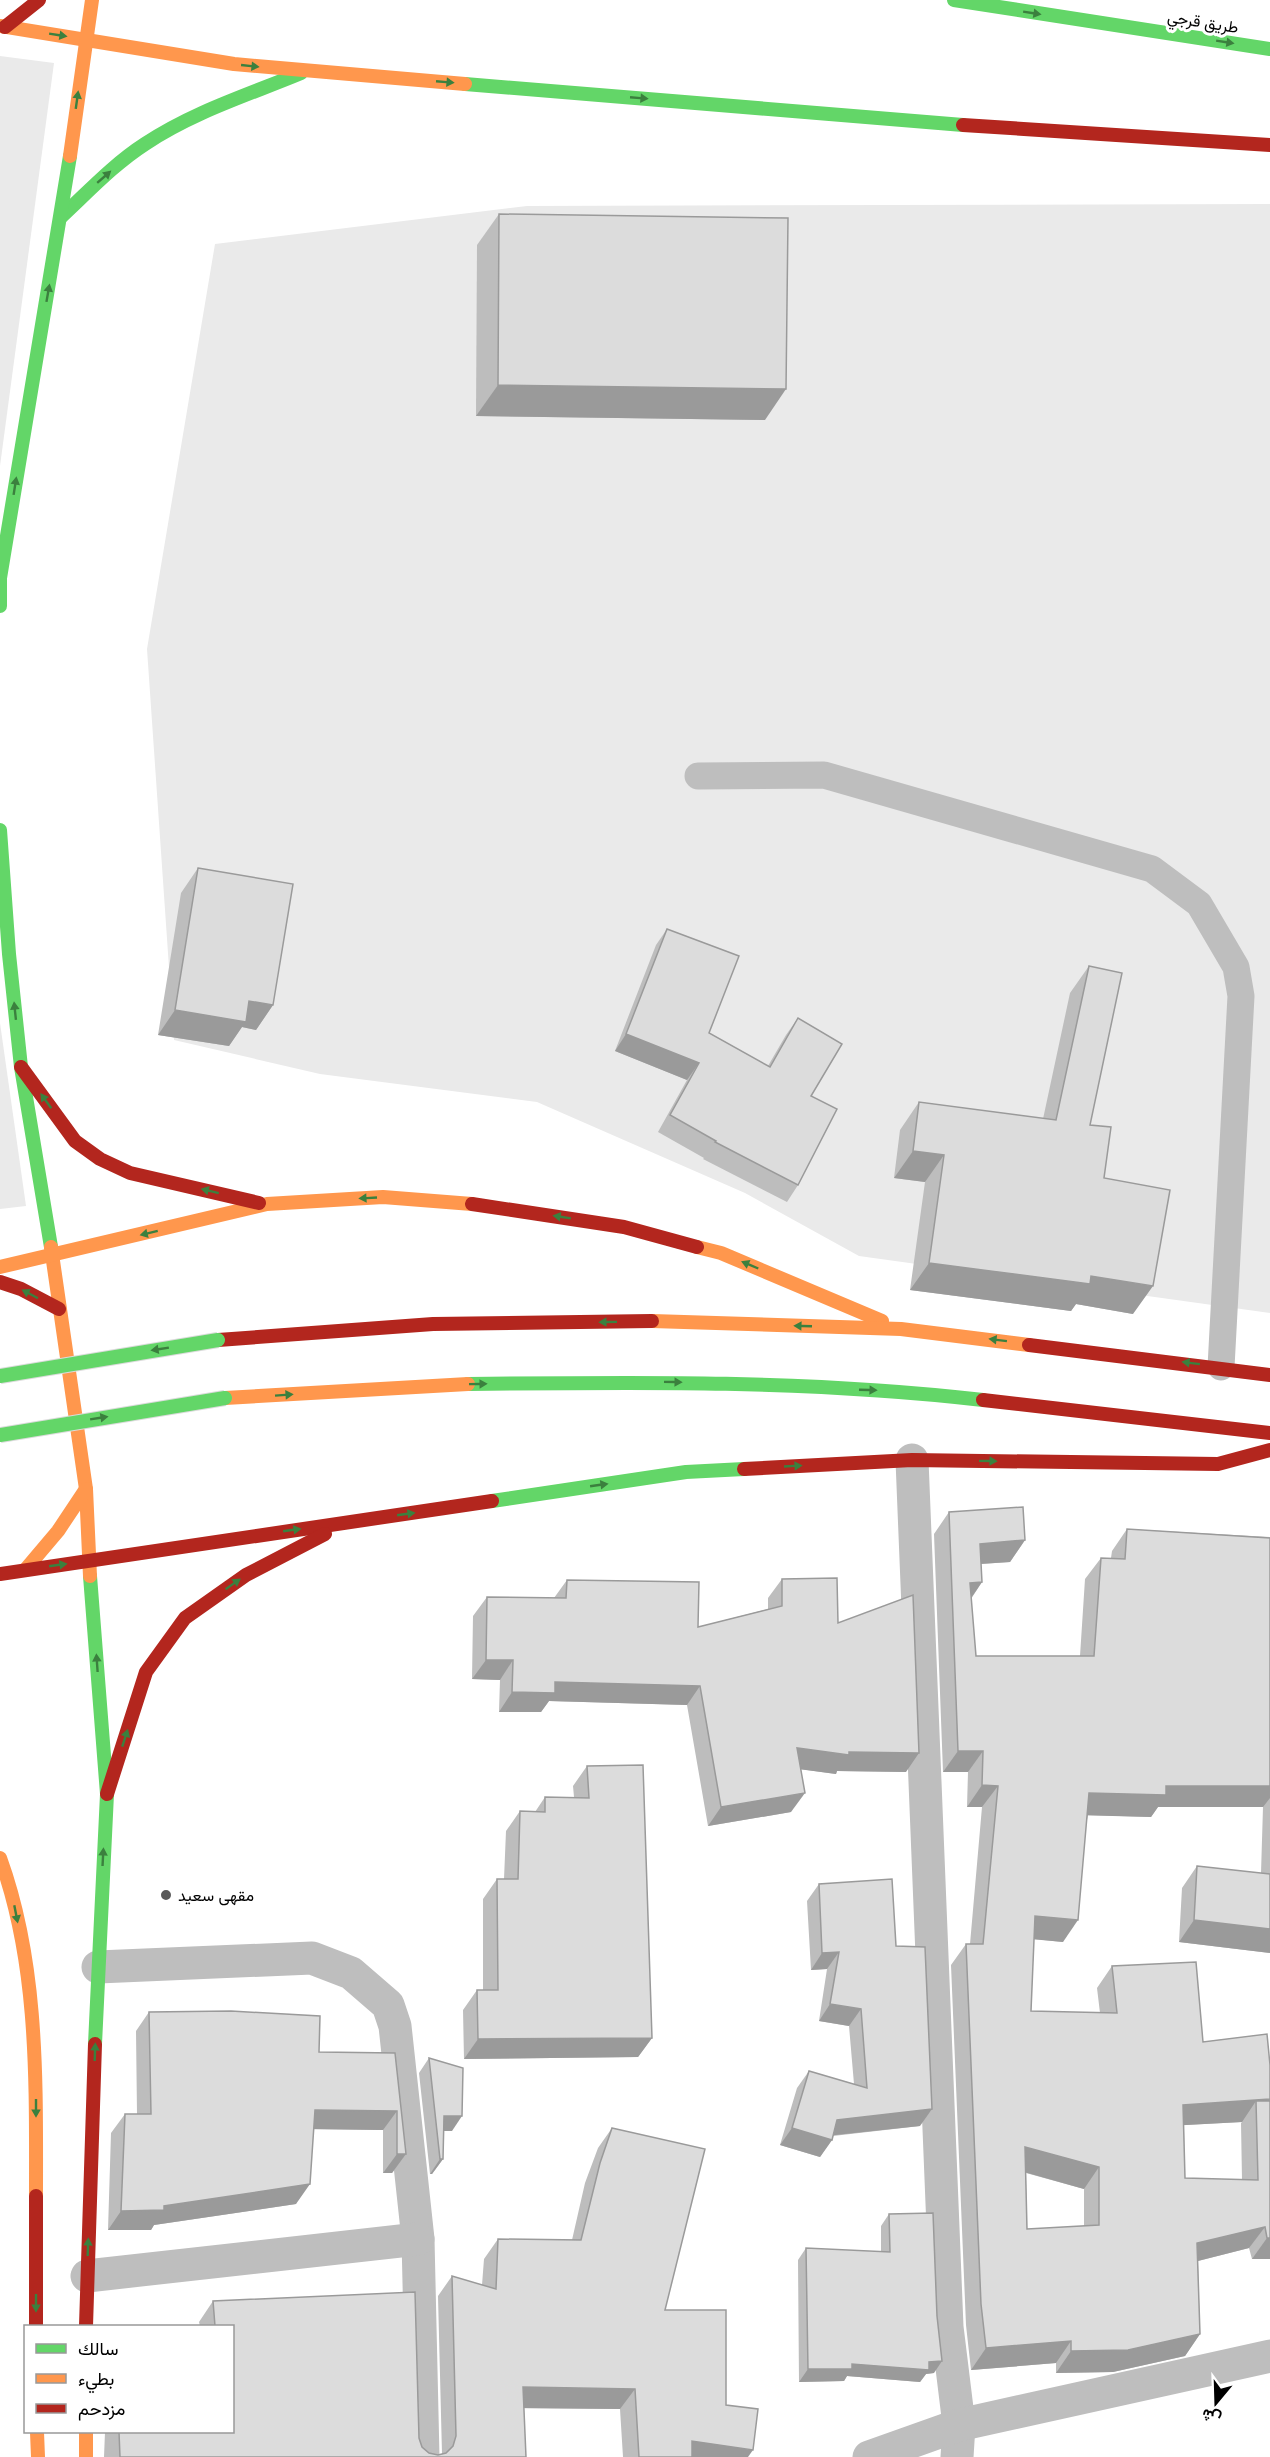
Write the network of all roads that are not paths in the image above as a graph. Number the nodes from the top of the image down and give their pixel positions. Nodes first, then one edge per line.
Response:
1 (39, 0) edge
2 (92, 0) edge
3 (954, 0) edge
4 (3, 26) edge
5 (85, 39) junction
6 (1270, 49) edge
7 (307, 71) junction
8 (1270, 145) edge
9 (61, 217) junction
10 (0, 606) edge
11 (698, 776) dead end
12 (0, 830) edge
13 (21, 1067) junction
14 (267, 1204) junction
15 (52, 1254) junction
16 (0, 1268) edge
17 (0, 1282) edge
18 (59, 1309) junction
19 (900, 1329) junction
20 (1221, 1367) junction
21 (1270, 1375) edge
22 (0, 1376) edge
23 (1270, 1433) edge
24 (0, 1435) edge
25 (1270, 1450) edge
26 (912, 1460) junction
27 (86, 1489) junction
28 (348, 1522) junction
29 (89, 1560) junction
30 (25, 1570) junction
31 (0, 1574) edge
32 (106, 1794) junction
33 (0, 1858) edge
34 (98, 1967) junction
35 (418, 2239) junction
36 (87, 2276) junction
37 (36, 2325) edge
38 (87, 2325) edge
39 (1270, 2356) edge
40 (959, 2425) junction
41 (37, 2433) edge
42 (86, 2433) edge
43 (38, 2457) edge
44 (86, 2457) edge
45 (423, 2457) edge
46 (869, 2457) edge
47 (957, 2457) edge

1 - 4 main road
2 - 5 main road
3 -> 6 main road, طريق قرجي
4 -> 5 main road
5 -> 7 main road
9 -> 5 main road
7 -> 8 main road
9 -> 7 main road
10 -> 9 main road
11 - 20 lane
13 -> 12 main road
14 -> 13 main road
13 - 15 main road
14 -> 15 main road
19 -> 14 main road
15 - 16 main road
15 - 18 main road
18 -> 17 main road
18 - 27 main road
20 -> 19 main road
19 -> 22 main road, bridge
20 - 21 main road
24 -> 23 main road, bridge
26 -> 25 main road
28 -> 26 main road
26 - 40 street
27 - 29 main road
27 - 30 main road
29 -> 28 main road
32 -> 28 main road
30 -> 29 main road
32 -> 29 main road
30 - 31 main road
34 -> 32 main road
33 -> 37 main road
34 - 35 street
36 -> 34 main road
35 - 36 street
35 - 45 street
36 - 38 main road
39 - 40 street
40 - 46 street
40 - 47 street
41 - 43 main road
42 - 44 main road

